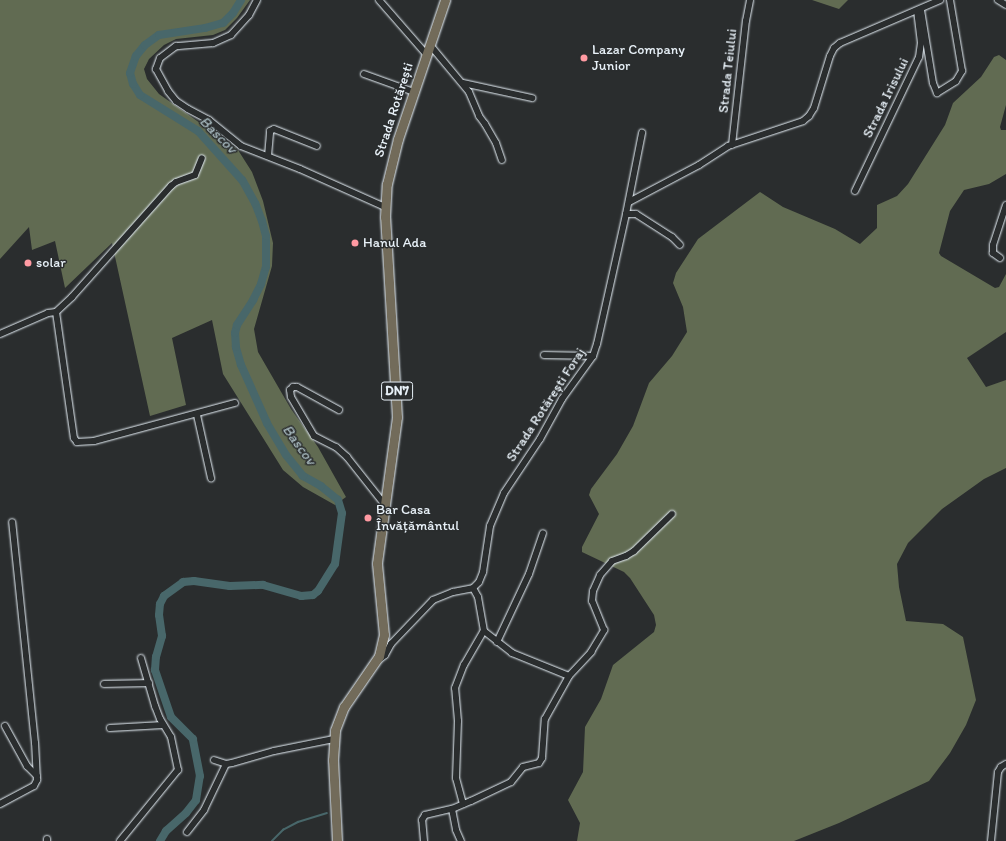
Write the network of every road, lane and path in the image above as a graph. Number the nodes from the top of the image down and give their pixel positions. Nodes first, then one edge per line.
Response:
1 (257, 0) edge
2 (379, 0) edge
3 (445, 0) edge
4 (750, 0) edge
5 (940, 0) edge
6 (950, 0) edge
7 (998, 0) edge
8 (1006, 5) edge
9 (918, 10) junction
10 (430, 45) junction
11 (427, 55) junction
12 (364, 74) dead end
13 (463, 83) junction
14 (414, 92) junction
15 (532, 98) dead end
16 (642, 134) dead end
17 (732, 145) junction
18 (317, 146) dead end
19 (268, 156) junction
20 (202, 158) dead end
21 (502, 160) dead end
22 (855, 191) dead end
23 (629, 202) junction
24 (1006, 205) edge
25 (386, 207) junction
26 (626, 214) junction
27 (680, 245) dead end
28 (1000, 258) dead end
29 (56, 312) junction
30 (0, 334) edge
31 (544, 355) dead end
32 (593, 356) junction
33 (235, 403) dead end
34 (339, 410) dead end
35 (196, 415) junction
36 (211, 478) dead end
37 (385, 506) junction
38 (672, 514) dead end
39 (12, 522) dead end
40 (543, 533) dead end
41 (473, 588) junction
42 (484, 631) junction
43 (384, 635) junction
44 (497, 642) junction
45 (391, 644) junction
46 (141, 658) dead end
47 (375, 664) junction
48 (569, 676) junction
49 (149, 683) junction
50 (104, 684) dead end
51 (163, 725) junction
52 (5, 726) dead end
53 (110, 728) dead end
54 (334, 739) junction
55 (214, 760) dead end
56 (226, 764) junction
57 (1006, 764) edge
58 (37, 776) junction
59 (0, 804) edge
60 (463, 804) junction
61 (452, 809) junction
62 (186, 832) dead end
63 (120, 841) edge
64 (337, 841) edge
65 (424, 841) edge
66 (461, 841) edge
67 (991, 841) edge

1 - 19 street
2 - 11 street
3 - 10 highway, Strada Rotărești / DN7
4 - 17 street, Strada Teiului
5 - 9 street
6 - 9 street
7 - 8 street
9 - 17 street
9 - 22 street, Strada Irisului
10 - 11 highway, Strada Rotărești / DN7
10 - 13 street
11 - 14 highway, Strada Rotărești / DN7
12 - 14 street
13 - 15 street
13 - 21 street
14 - 25 highway, Strada Rotărești / DN7
16 - 23 street, Strada Rotărești Foraj
17 - 23 street
18 - 19 street
19 - 25 street
20 - 29 street
23 - 26 street, Strada Rotărești Foraj
24 - 28 street
25 - 37 highway, Strada Rotărești / DN7
26 - 27 street
26 - 32 street, Strada Rotărești Foraj
29 - 30 street
29 - 35 street
31 - 32 street
32 - 41 street, Strada Rotărești Foraj
33 - 35 street
34 - 37 street
35 - 36 street
37 - 43 highway, DN7
38 - 48 street
39 - 58 street
40 - 44 street
41 - 42 street
41 - 45 street
42 - 44 street
42 - 60 street
43 - 45 street
43 - 47 highway, DN7
44 - 48 street
45 - 47 street
46 - 49 street
47 - 54 highway, DN7
48 - 60 street
49 - 50 street
49 - 51 street
51 - 53 street
51 - 63 street
52 - 58 street
54 - 56 street
54 - 64 highway, DN7
55 - 56 street
56 - 62 street
57 - 67 street
58 - 59 street
60 - 61 street
61 - 65 street
61 - 66 street

